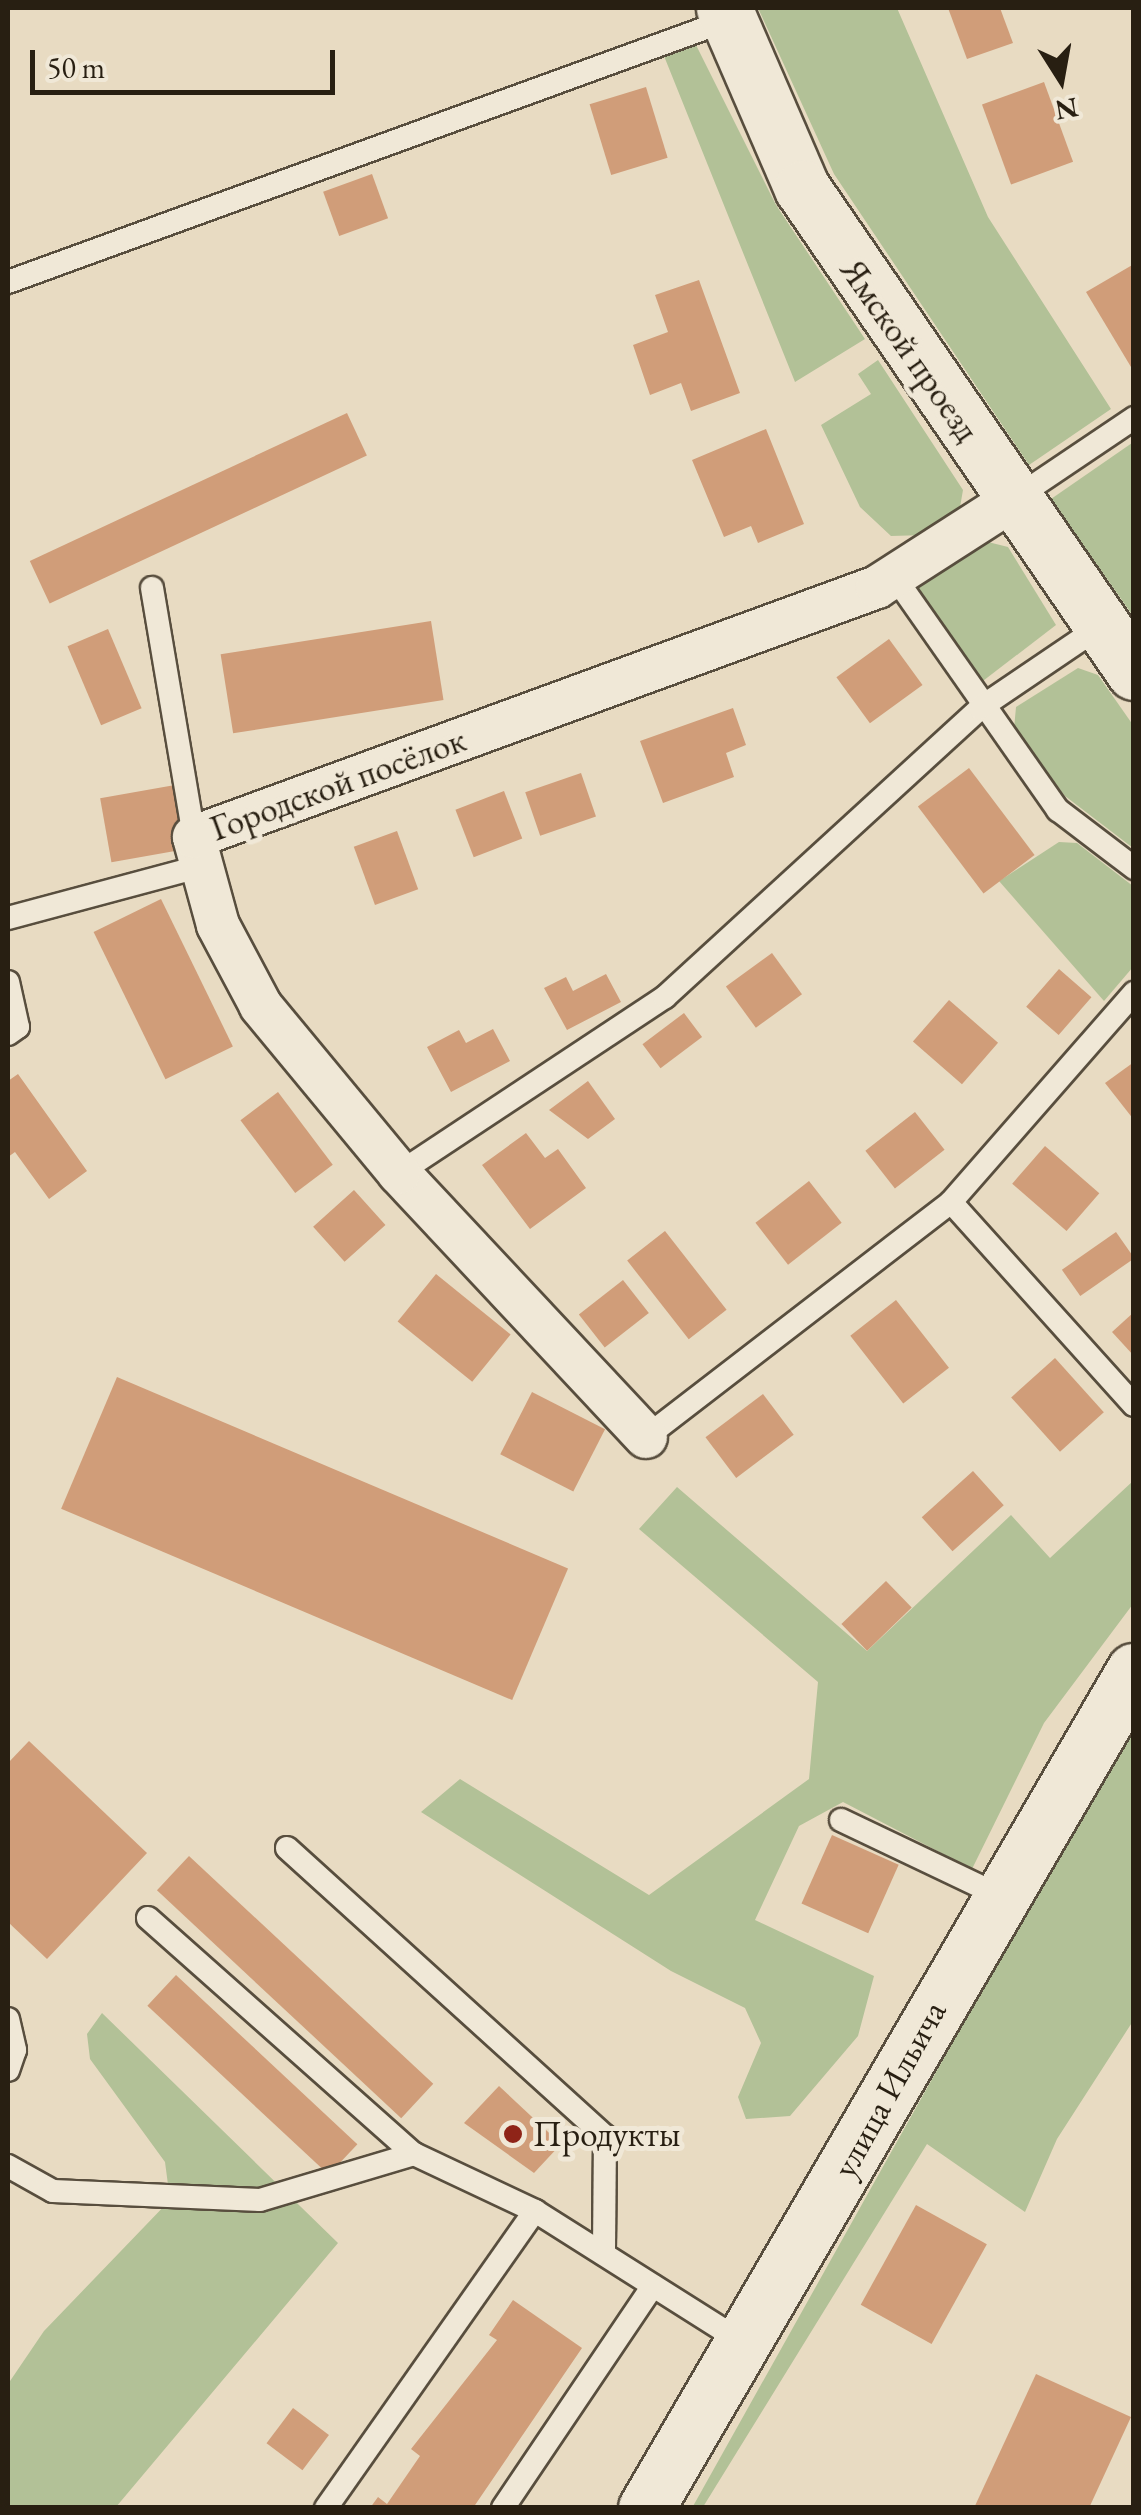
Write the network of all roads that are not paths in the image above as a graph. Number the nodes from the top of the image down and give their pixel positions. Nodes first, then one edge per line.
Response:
1 (726, 14) edge
2 (8, 282) edge
3 (1134, 418) edge
4 (1014, 499) junction
5 (894, 576) junction
6 (152, 588) dead end
7 (1101, 626) junction
8 (1134, 672) edge
9 (980, 708) junction
10 (198, 851) junction
11 (1134, 868) edge
12 (8, 918) edge
13 (8, 982) edge
14 (1134, 993) edge
15 (8, 1034) edge
16 (399, 1173) junction
17 (951, 1202) junction
18 (1134, 1404) edge
19 (646, 1438) joint
20 (1134, 1671) edge
21 (842, 1820) dead end
22 (287, 1848) dead end
23 (998, 1895) junction
24 (148, 1918) dead end
25 (8, 2018) edge
26 (8, 2070) edge
27 (414, 2154) junction
28 (8, 2166) edge
29 (536, 2211) junction
30 (604, 2254) junction
31 (653, 2286) junction
32 (745, 2344) junction
33 (326, 2508) edge
34 (503, 2508) edge
35 (646, 2508) edge

1 - 2 lane
1 - 4 main road, Ямской проезд
3 - 4 lane
4 - 5 street, Городской посёлок
4 - 7 main road, Ямской проезд
5 - 9 lane
5 - 10 street, Городской посёлок
6 - 10 lane
7 - 8 main road, Ямской проезд
7 - 9 lane
9 - 11 lane
9 - 16 lane
10 - 12 lane
10 - 16 street, Городской посёлок
13 - 15 lane
14 - 17 lane
16 - 19 street, Городской посёлок
17 - 18 lane
17 - 19 lane
20 - 23 main road, улица Ильича
21 - 23 lane
22 - 30 lane
23 - 32 main road, улица Ильича
24 - 27 lane
25 - 26 lane
27 - 28 lane
27 - 29 lane
29 - 30 lane
29 - 33 lane
30 - 31 lane
31 - 32 lane
31 - 34 lane
32 - 35 main road, улица Ильича

